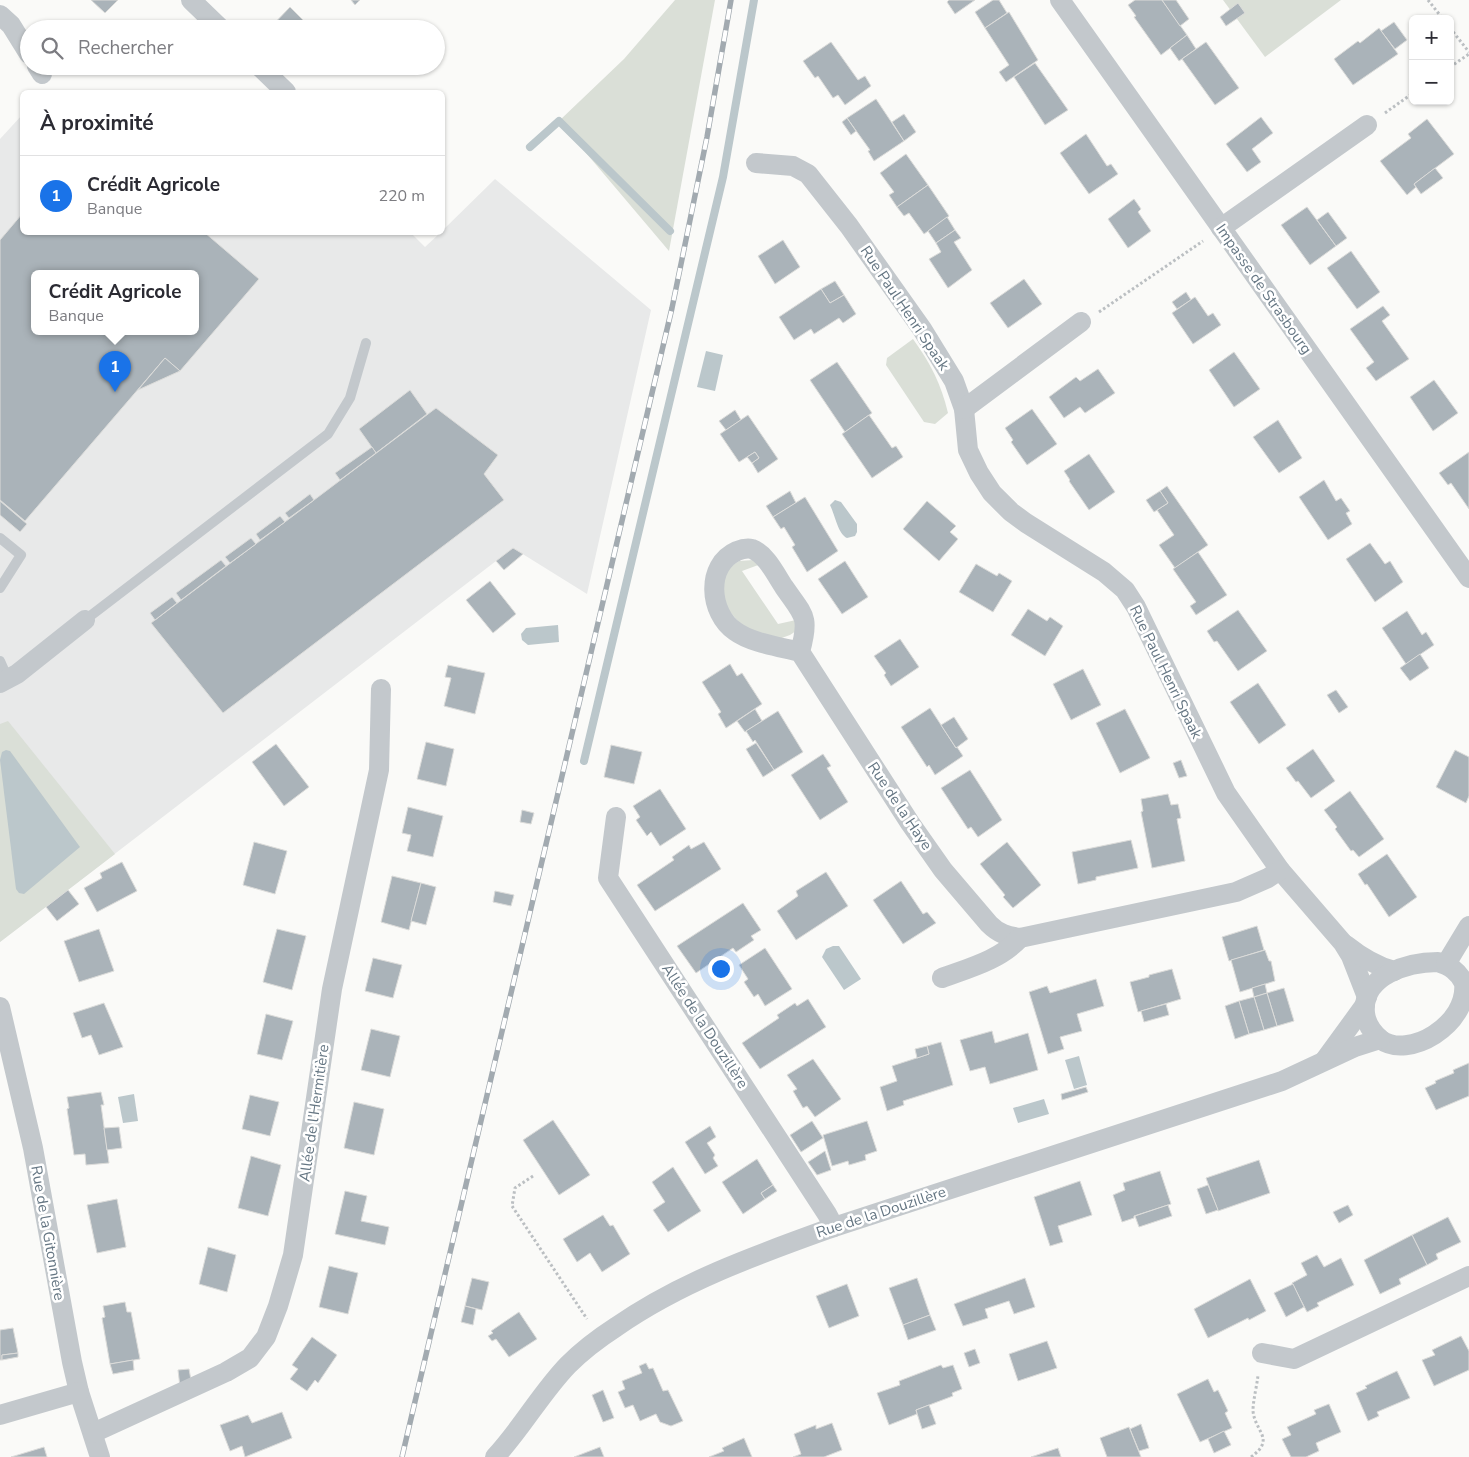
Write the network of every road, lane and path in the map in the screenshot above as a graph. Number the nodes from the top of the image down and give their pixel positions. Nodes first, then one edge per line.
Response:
1 (191, 0) edge
2 (1060, 0) edge
3 (1428, 0) edge
4 (0, 15) edge
5 (1440, 15) edge
6 (211, 20) edge
7 (1454, 33) edge
8 (20, 40) edge
9 (1469, 53) edge
10 (1454, 64) edge
11 (268, 75) edge
12 (284, 90) edge
13 (1409, 96) edge
14 (1367, 125) joint
15 (756, 163) dead end
16 (1221, 228) junction
17 (1081, 322) joint
18 (366, 343) dead end
19 (964, 409) junction
20 (0, 538) edge
21 (1469, 578) edge
22 (0, 588) edge
23 (86, 620) joint
24 (800, 652) junction
25 (3, 674) edge
26 (381, 688) dead end
27 (616, 817) dead end
28 (1280, 870) junction
29 (1469, 926) edge
30 (1020, 938) junction
31 (1343, 943) junction
32 (1446, 964) junction
33 (1394, 971) junction
34 (942, 978) dead end
35 (1468, 997) edge
36 (1366, 1001) junction
37 (0, 1007) edge
38 (1469, 1018) edge
39 (1442, 1033) junction
40 (1380, 1039) junction
41 (1324, 1062) junction
42 (533, 1176) dead end
43 (834, 1227) junction
44 (1469, 1276) edge
45 (599, 1339) junction
46 (1262, 1353) joint
47 (79, 1392) junction
48 (0, 1415) edge
49 (93, 1433) junction
50 (100, 1457) edge
51 (494, 1457) edge
52 (1251, 1457) edge

1 - 6 street
2 - 16 street, Impasse de Strasbourg
3 - 5 path
4 - 8 street
7 - 9 path
9 - 10 path
11 - 12 street
13 - 14 path
14 - 16 street
15 - 19 street, Rue Paul Henri Spaak
16 - 17 path
16 - 21 street, Impasse de Strasbourg
17 - 19 street
18 - 23 lane
19 - 28 street, Rue Paul Henri Spaak
20 - 22 lane
23 - 25 street
24 - 24 street
24 - 30 street, Rue de la Haye
26 - 49 street, Allée de l'Hermitière
27 - 43 street, Allée de la Douzillère
28 - 30 street, Rue de la Haye
28 - 31 street, Rue Paul Henri Spaak
29 - 32 street
30 - 34 street, Rue de la Haye
31 - 33 street, Rue Paul Henri Spaak
31 - 36 street, Rue Paul Henri Spaak
32 - 33 street
32 - 35 street
33 - 36 street
35 - 39 street
36 - 40 street
36 - 41 street, Rue de la Douzillère
37 - 47 street, Rue de la Gitonnière
38 - 39 street
39 - 40 street
40 - 41 street, Rue de la Douzillère
41 - 43 street, Rue de la Douzillère
42 - 45 path
43 - 45 street, Rue de la Douzillère
44 - 46 street
45 - 51 street, Rue de la Douzillère
46 - 52 path
47 - 48 street
47 - 49 street, Rue de la Gitonnière
49 - 50 street, Rue de la Gitonnière

